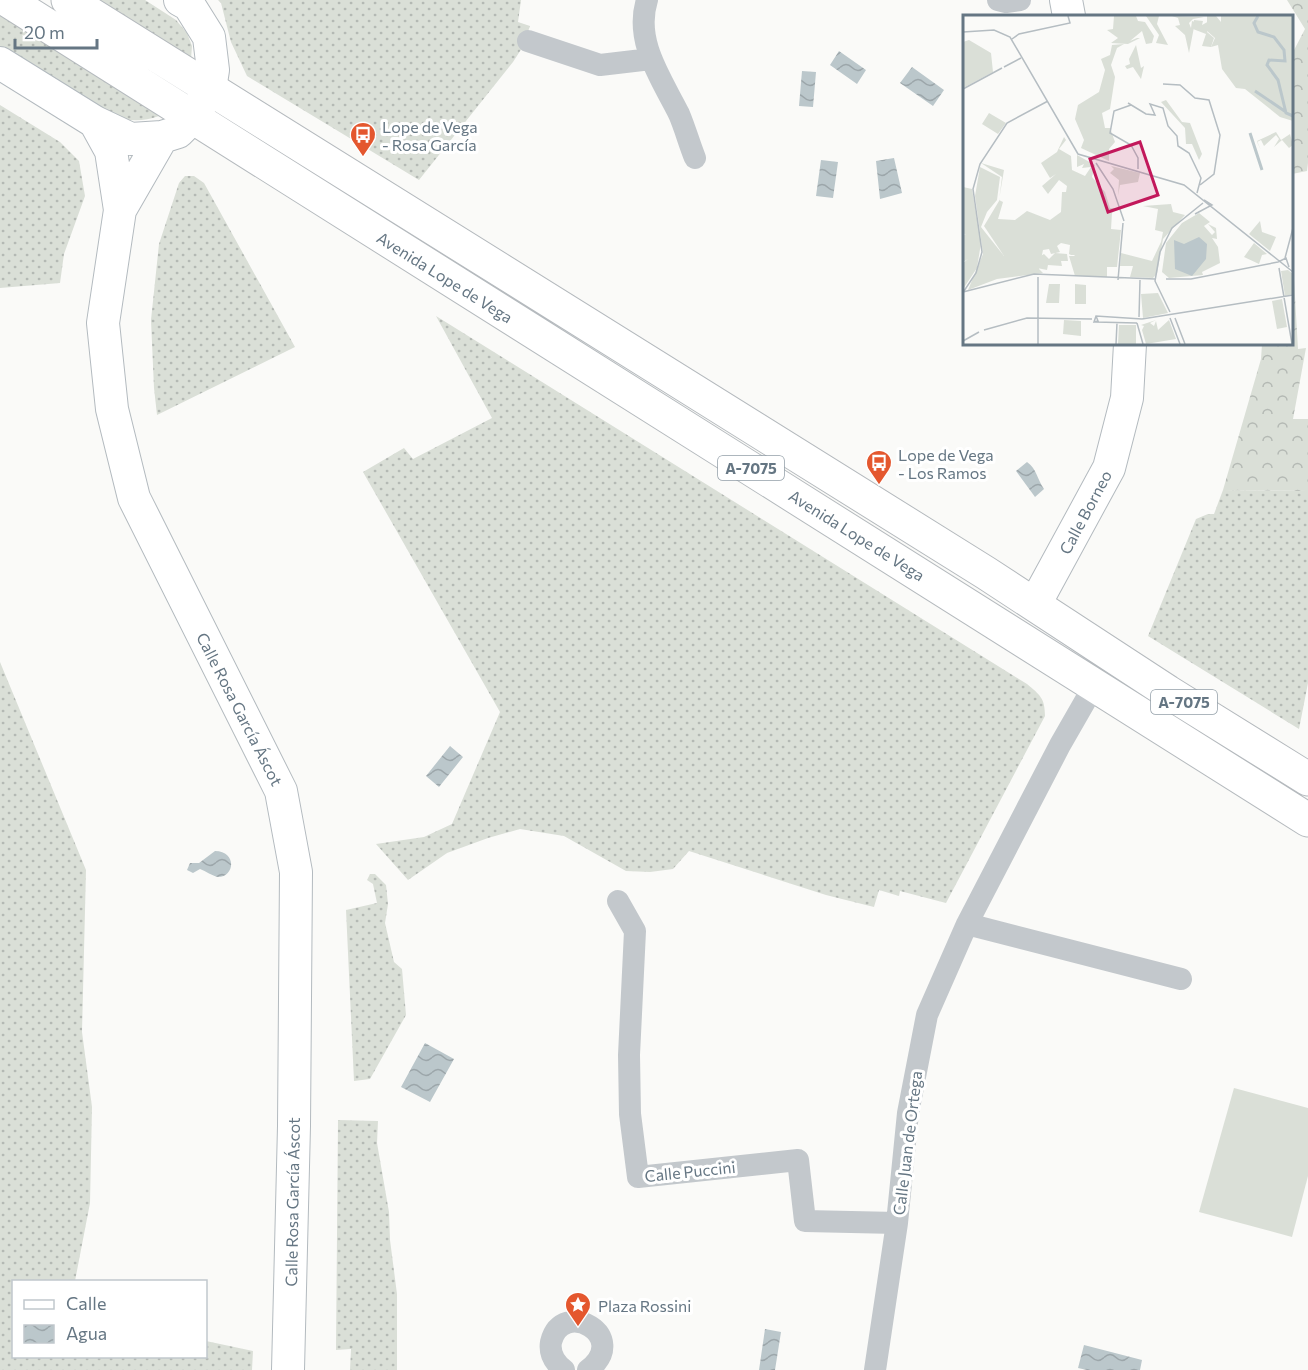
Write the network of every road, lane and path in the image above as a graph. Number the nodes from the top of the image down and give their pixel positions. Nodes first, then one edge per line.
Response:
1 (7, 0) edge
2 (68, 0) edge
3 (180, 0) edge
4 (647, 0) edge
5 (998, 0) edge
6 (1020, 0) edge
7 (1066, 0) edge
8 (1069, 15) edge
9 (528, 41) dead end
10 (651, 59) junction
11 (0, 63) edge
12 (210, 90) junction
13 (192, 118) junction
14 (95, 122) junction
15 (162, 137) junction
16 (695, 158) dead end
17 (120, 210) junction
18 (1130, 345) edge
19 (1035, 604) junction
20 (1095, 684) junction
21 (1308, 779) edge
22 (1308, 820) edge
23 (618, 901) dead end
24 (967, 924) junction
25 (1181, 979) dead end
26 (897, 1222) junction
27 (595, 1368) edge
28 (288, 1370) edge
29 (564, 1370) edge
30 (875, 1370) edge

1 - 13 main road, Avenida Lope de Vega / A-7075
2 - 12 main road, A-7075
3 - 12 street
4 - 10 street
5 - 6 street
7 - 8 street
9 - 10 street
10 - 16 street
11 - 14 street
12 - 13 street
12 - 19 main road, A-7075
13 - 15 street
13 - 20 main road, Avenida Lope de Vega / A-7075
14 - 15 street
14 - 17 street, Calle Rosa García Áscot
15 - 17 street, Calle Rosa García Áscot
17 - 28 street, Calle Rosa García Áscot
18 - 19 street, Calle Borneo
19 - 21 main road, A-7075
20 - 22 main road, Avenida Lope de Vega / A-7075
20 - 24 street, Calle Juan de Ortega
23 - 26 street, Calle Puccini
24 - 25 street
24 - 26 street, Calle Juan de Ortega
26 - 30 street, Calle Juan de Ortega
27 - 29 street

